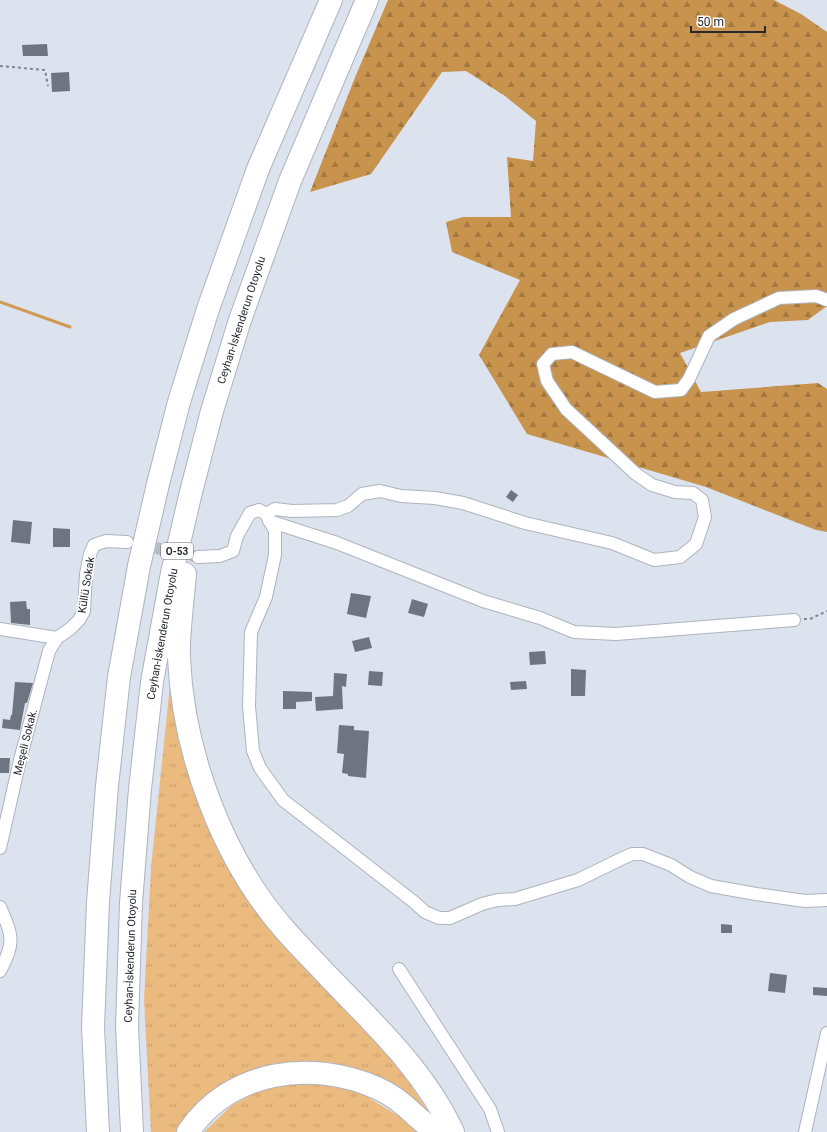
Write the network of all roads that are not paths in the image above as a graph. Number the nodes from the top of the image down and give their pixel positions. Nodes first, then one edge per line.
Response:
1 (331, 0) edge
2 (367, 0) edge
3 (827, 300) edge
4 (240, 320) junction
5 (268, 517) junction
6 (127, 542) tunnel mouth
7 (198, 557) tunnel mouth
8 (794, 620) road end
9 (0, 629) edge
10 (57, 638) junction
11 (0, 848) edge
12 (827, 900) edge
13 (0, 907) edge
14 (400, 969) dead end
15 (0, 971) edge
16 (827, 1033) edge
17 (96, 1132) edge
18 (132, 1132) edge
19 (188, 1132) edge
20 (434, 1132) edge
21 (453, 1132) edge
22 (498, 1132) edge
23 (805, 1132) edge

1 - 17 highway, O-53
2 - 4 highway, Ceyhan-İskenderun Otoyolu / O-53
3 - 5 street
4 - 18 highway, Ceyhan-İskenderun Otoyolu / O-53
4 - 21 highway
5 - 7 street
5 - 8 street
5 - 12 street
6 - 10 street, Küllü Sokak
9 - 10 street
10 - 11 street, Meşeli Sokak.
13 - 15 street
14 - 22 street
16 - 23 street
19 - 20 highway

